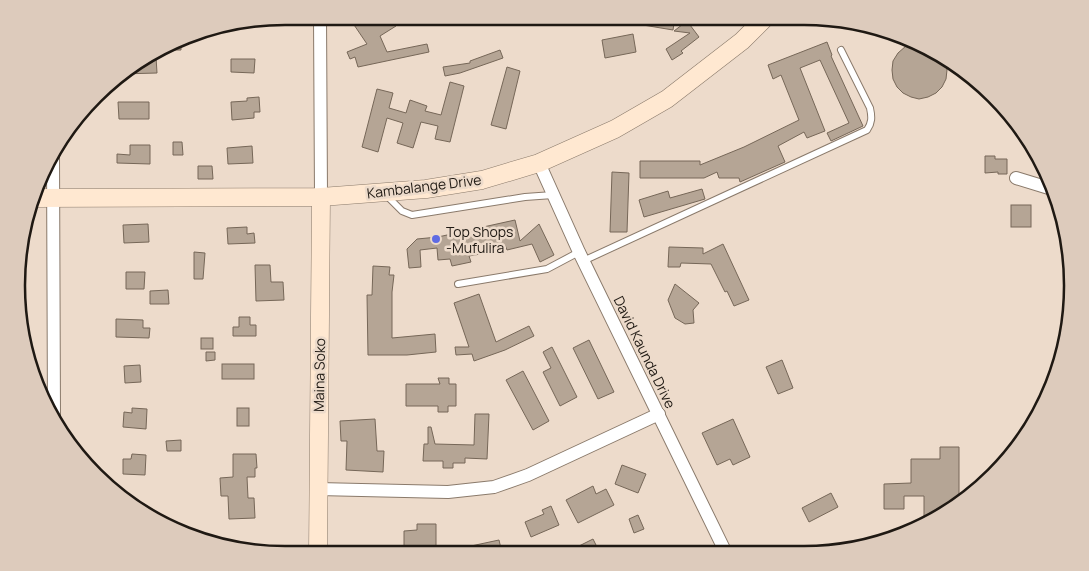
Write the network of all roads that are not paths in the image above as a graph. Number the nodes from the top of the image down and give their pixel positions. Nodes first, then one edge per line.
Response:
1 (320, 25) edge
2 (758, 25) edge
3 (841, 50) dead end
4 (539, 163) junction
5 (53, 169) edge
6 (1016, 178) dead end
7 (1044, 187) edge
8 (384, 193) junction
9 (553, 195) junction
10 (321, 197) junction
11 (40, 198) edge
12 (52, 198) junction
13 (581, 256) junction
14 (458, 284) dead end
15 (54, 405) edge
16 (659, 414) junction
17 (318, 488) junction
18 (318, 546) edge
19 (723, 546) edge

1 - 10 street
2 - 4 street, Kambalange Drive
3 - 13 lane
4 - 8 street, Kambalange Drive
4 - 9 street, David Kaunda Drive
5 - 12 street
6 - 7 street
8 - 9 lane
8 - 10 street, Kambalange Drive
9 - 13 street, David Kaunda Drive
10 - 12 street, Kambalange Drive
10 - 17 street, Maina Soko
11 - 12 street, Kambalange Drive
12 - 15 street
13 - 14 lane
13 - 16 street, David Kaunda Drive
16 - 17 street
16 - 19 street, David Kaunda Drive
17 - 18 street, Maina Soko

